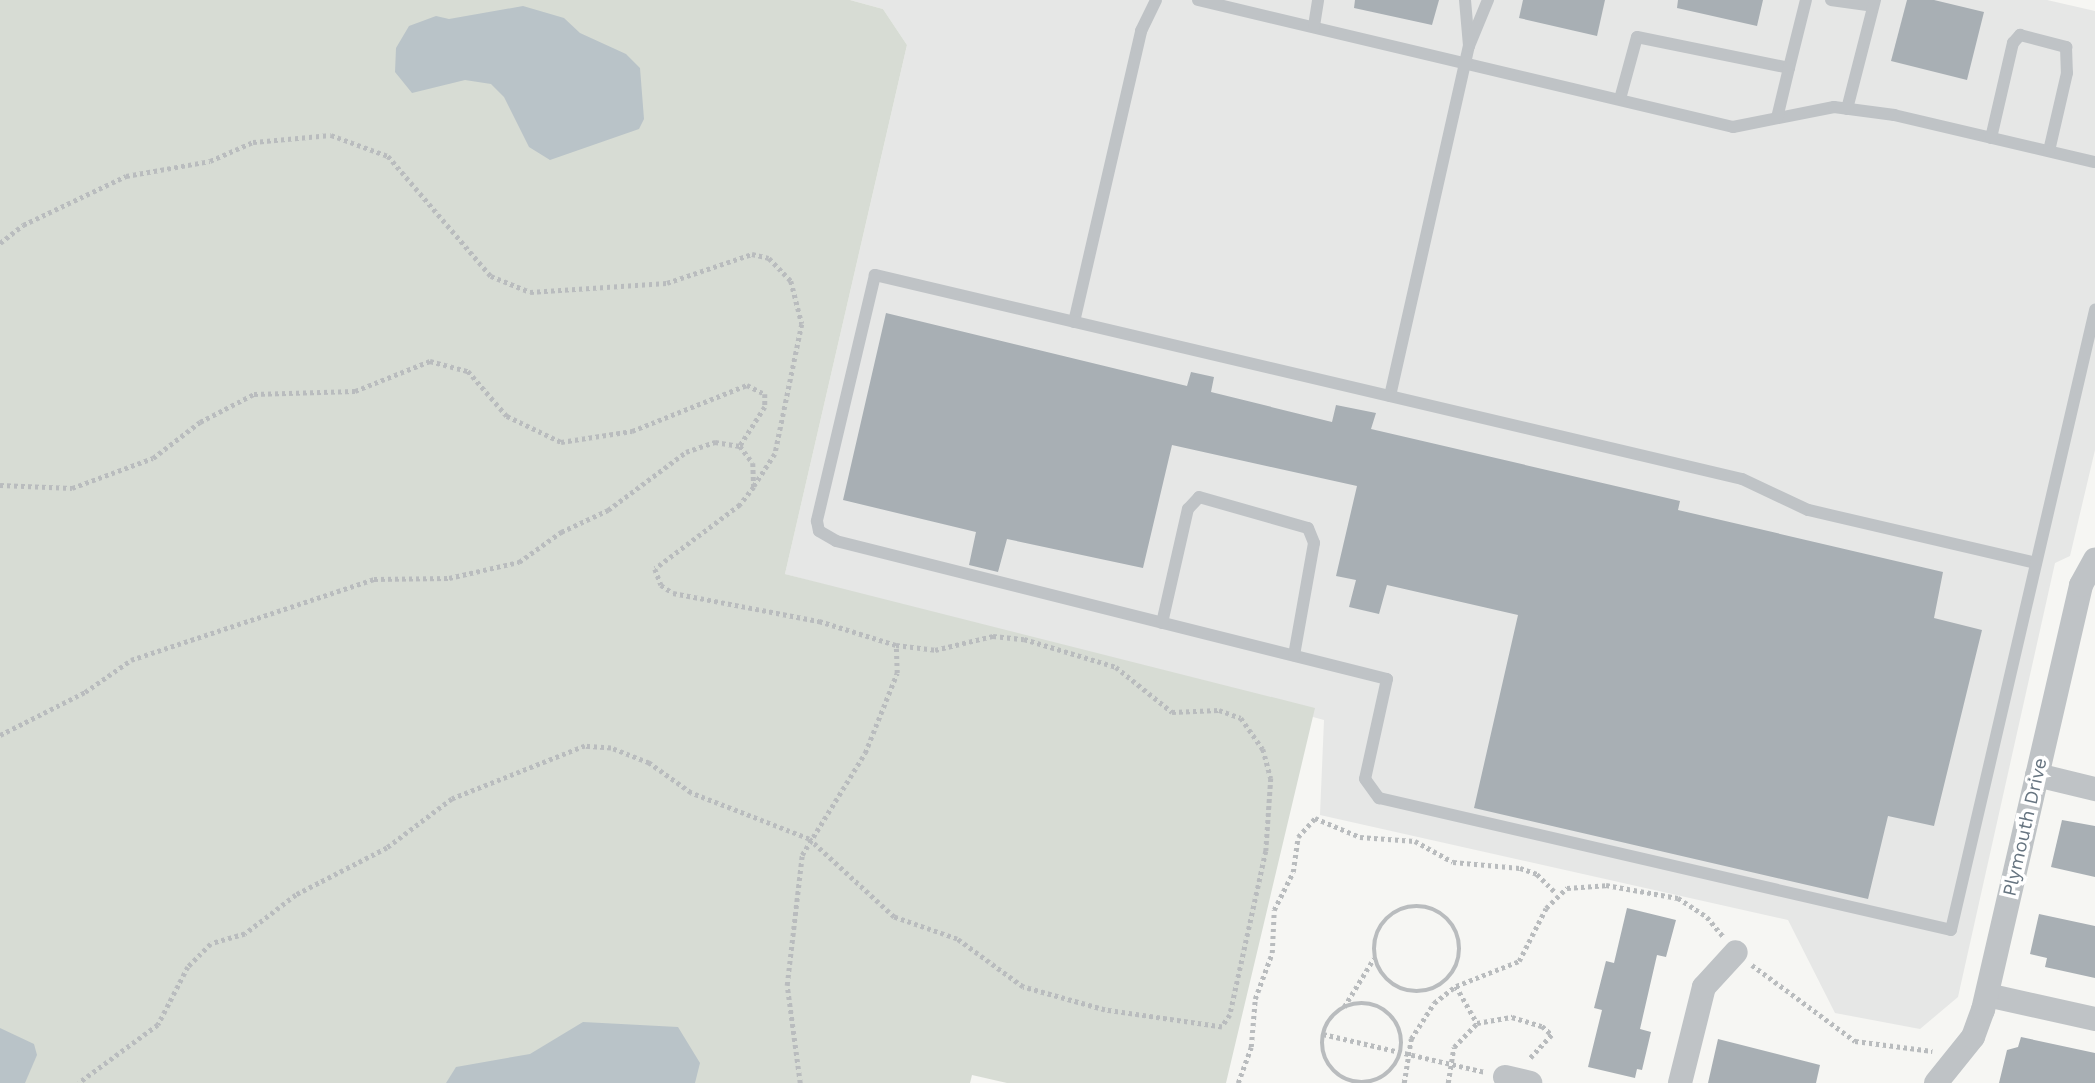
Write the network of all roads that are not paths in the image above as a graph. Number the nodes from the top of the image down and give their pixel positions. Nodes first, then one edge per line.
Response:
1 (1156, 0) edge
2 (1198, 0) edge
3 (1318, 0) edge
4 (1465, 0) edge
5 (1488, 0) edge
6 (1806, 0) edge
7 (1832, 0) edge
8 (1874, 3) edge
9 (1314, 26) junction
10 (1469, 46) junction
11 (1466, 61) junction
12 (1788, 68) junction
13 (1620, 99) junction
14 (1847, 109) junction
15 (1777, 118) junction
16 (1991, 138) junction
17 (2049, 151) junction
18 (2095, 162) edge
19 (2095, 310) edge
20 (1074, 322) junction
21 (1390, 396) junction
22 (2095, 560) edge
23 (2036, 563) junction
24 (1162, 623) junction
25 (1294, 655) junction
26 (2037, 775) junction
27 (2095, 789) edge
28 (1737, 952) road end
29 (1987, 995) junction
30 (2095, 1019) edge
31 (1943, 1075) edge
32 (1505, 1077) road end
33 (1530, 1083) edge
34 (1680, 1083) edge

1 - 20 lane
2 - 9 lane
3 - 9 lane
4 - 10 lane
5 - 10 lane
6 - 12 lane
7 - 8 lane
8 - 14 lane
9 - 11 lane
10 - 11 lane
11 - 13 lane
11 - 21 lane
12 - 13 lane
12 - 15 lane
13 - 15 lane
14 - 15 lane
14 - 16 lane
16 - 17 lane
16 - 17 lane
17 - 18 lane
19 - 23 lane
20 - 21 lane
20 - 24 lane
21 - 23 lane
22 - 26 street, Plymouth Drive
23 - 25 lane
24 - 25 lane
24 - 25 lane
26 - 27 street
26 - 29 street, Plymouth Drive
28 - 34 street
29 - 30 street
29 - 31 street, Plymouth Drive
32 - 33 street

